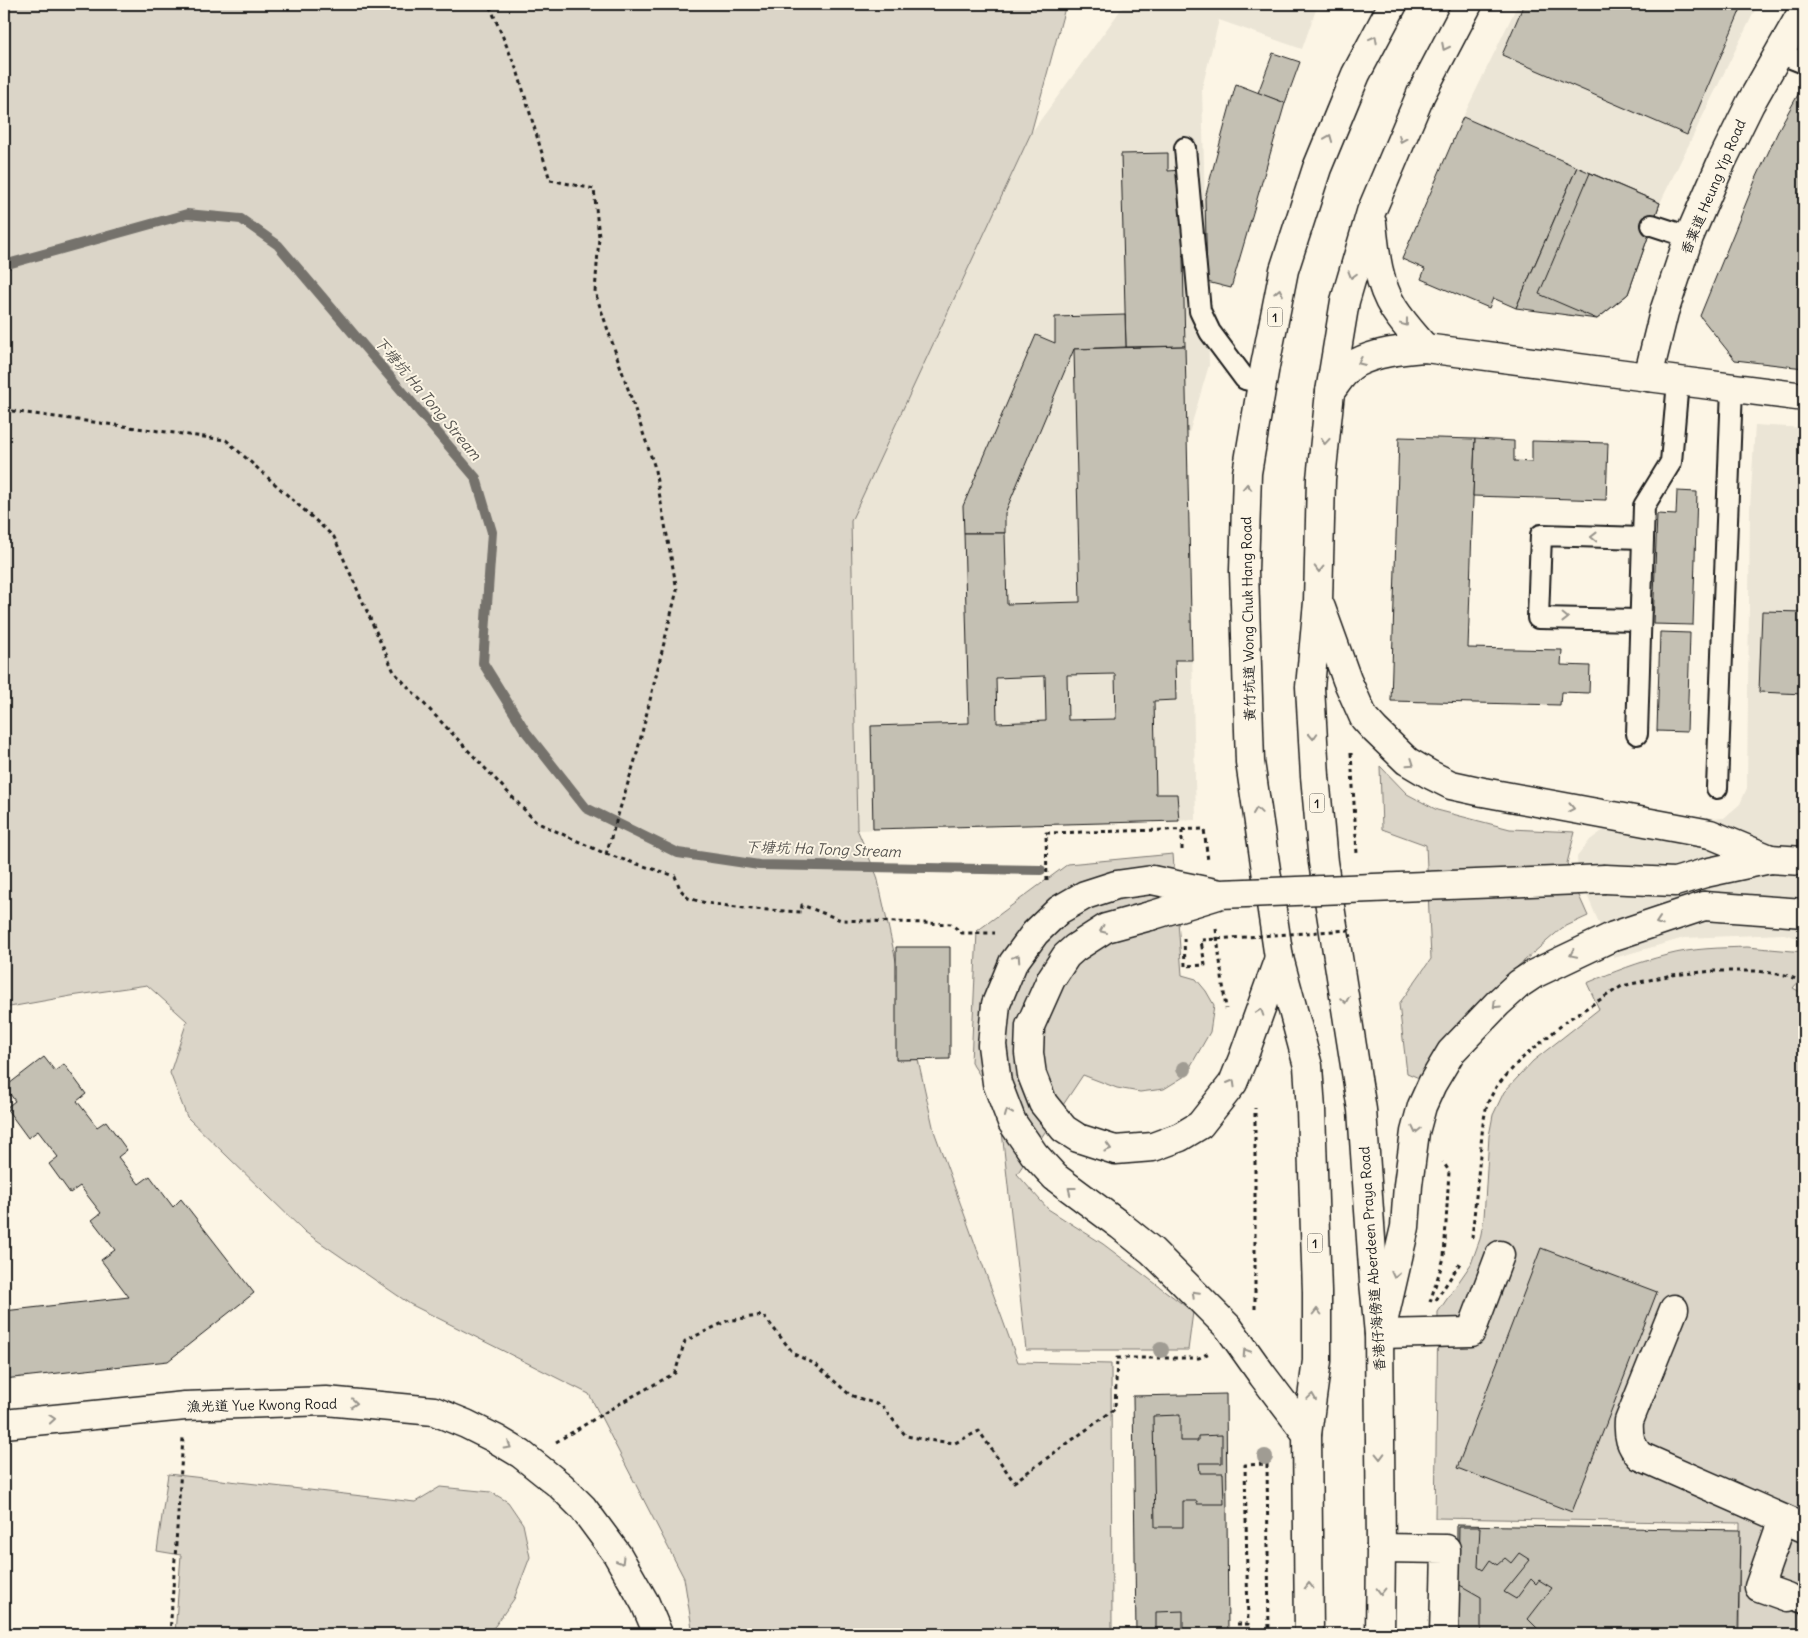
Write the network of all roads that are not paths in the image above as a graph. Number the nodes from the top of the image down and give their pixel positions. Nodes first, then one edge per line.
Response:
1 (1393, 4) edge
2 (1468, 4) edge
3 (1804, 9) edge
4 (1779, 53) junction
5 (1804, 63) edge
6 (1185, 148) dead end
7 (1371, 212) junction
8 (1652, 225) dead end
9 (1690, 237) junction
10 (1426, 348) junction
11 (1648, 377) junction
12 (1678, 381) junction
13 (1262, 383) junction
14 (1732, 388) junction
15 (1330, 392) junction
16 (1804, 396) edge
17 (1643, 538) junction
18 (1318, 602) junction
19 (1640, 620) junction
20 (1637, 734) dead end
21 (1717, 788) dead end
22 (1770, 859) junction
23 (1804, 861) edge
24 (1675, 882) junction
25 (1220, 894) junction
26 (1704, 906) junction
27 (1804, 912) edge
28 (1279, 958) junction
29 (1500, 1255) dead end
30 (1674, 1309) dead end
31 (1380, 1334) junction
32 (4, 1424) edge
33 (1307, 1434) junction
34 (1794, 1524) edge
35 (1381, 1548) junction
36 (1796, 1600) edge
37 (658, 1634) edge
38 (1309, 1634) edge
39 (1380, 1634) edge
40 (1444, 1634) edge

13 -> 1 main road, 黃竹坑道 Wong Chuk Hang Road / 1
2 -> 7 main road, 1
3 - 4 main road, 香葉道 Heung Yip Road
4 - 5 lane
4 - 9 main road, 香葉道 Heung Yip Road
6 - 13 lane
7 -> 10 main road
7 -> 15 main road, 1
8 - 9 lane
9 - 11 main road, 香葉道 Heung Yip Road
10 - 11 main road
10 -> 15 main road
11 - 12 main road
12 - 14 main road
12 - 17 lane
28 -> 13 main road, 黃竹坑道 Wong Chuk Hang Road / 1
14 - 16 main road
14 - 21 lane
15 -> 18 main road, 1
17 - 19 lane
17 -> 19 lane
18 -> 22 main road
18 -> 31 main road, 香港仔海傍道 Aberdeen Praya Road / 1
19 - 20 lane
22 - 23 main road
22 - 24 main road
24 - 25 main road, bridge
24 - 26 main road
25 -> 28 main road, bridge
33 -> 25 main road, bridge
26 - 27 main road
26 -> 31 main road
33 -> 28 main road, 1
29 - 31 main road
30 - 34 main road
31 -> 35 main road, 香港仔海傍道 Aberdeen Praya Road / 1
32 -> 37 main road, 漁光道 Yue Kwong Road
38 -> 33 main road, 1
34 - 36 main road
35 -> 39 main road, 香港仔海傍道 Aberdeen Praya Road
35 - 40 main road

